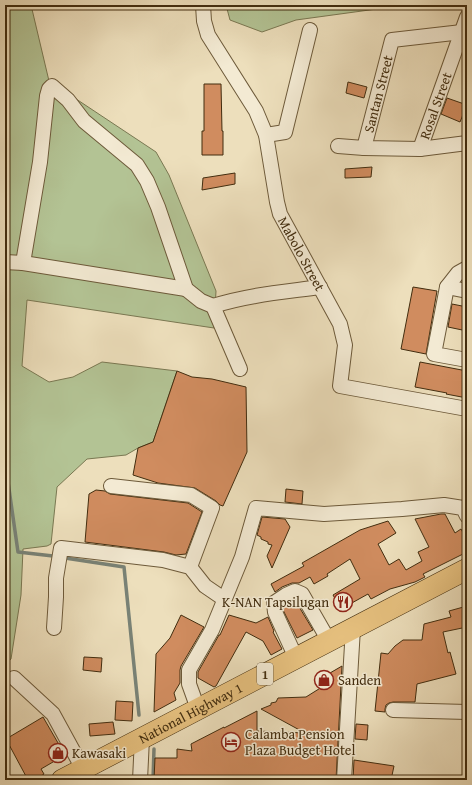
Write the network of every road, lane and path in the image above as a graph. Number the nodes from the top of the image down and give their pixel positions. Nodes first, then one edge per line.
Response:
1 (203, 5) edge
2 (467, 17) edge
3 (310, 30) dead end
4 (462, 32) junction
5 (266, 135) junction
6 (467, 143) edge
7 (338, 146) dead end
8 (364, 148) junction
9 (420, 149) junction
10 (5, 262) edge
11 (24, 264) junction
12 (463, 270) edge
13 (320, 287) junction
14 (447, 287) junction
15 (186, 288) junction
16 (467, 291) edge
17 (213, 306) junction
18 (467, 360) edge
19 (240, 369) dead end
20 (467, 409) edge
21 (111, 486) dead end
22 (467, 516) edge
23 (190, 567) junction
24 (467, 569) edge
25 (224, 599) junction
26 (54, 628) dead end
27 (353, 628) junction
28 (329, 641) junction
29 (296, 658) junction
30 (14, 678) dead end
31 (198, 709) junction
32 (393, 710) dead end
33 (467, 712) edge
34 (142, 738) junction
35 (83, 769) junction
36 (62, 780) edge
37 (140, 780) edge
38 (344, 780) edge

1 - 5 street, Mabolo Street
2 - 4 street, Rosal Street
3 - 5 street
4 - 8 street, Santan Street
4 - 9 street, Rosal Street
5 - 13 street, Mabolo Street
6 - 9 street
7 - 8 street
8 - 9 street
10 - 11 street
11 - 15 street
11 - 15 street
12 - 14 street
13 - 17 street
13 - 20 street, Mabolo Street
14 - 16 street
14 - 18 street
15 - 17 street
17 - 19 street
21 - 23 street
22 - 25 street
23 - 25 street
23 - 26 street
24 - 27 highway, National Highway 1 / 1
25 - 31 street
27 - 28 highway, National Highway 1 / 1
27 - 38 street
28 - 29 highway, National Highway 1 / 1
28 - 29 street
29 - 31 highway, National Highway 1 / 1
30 - 35 street
31 - 34 highway, National Highway 1 / 1
32 - 33 street
34 - 35 highway, National Highway 1 / 1
34 - 37 street
35 - 36 highway, National Highway 1 / 1

